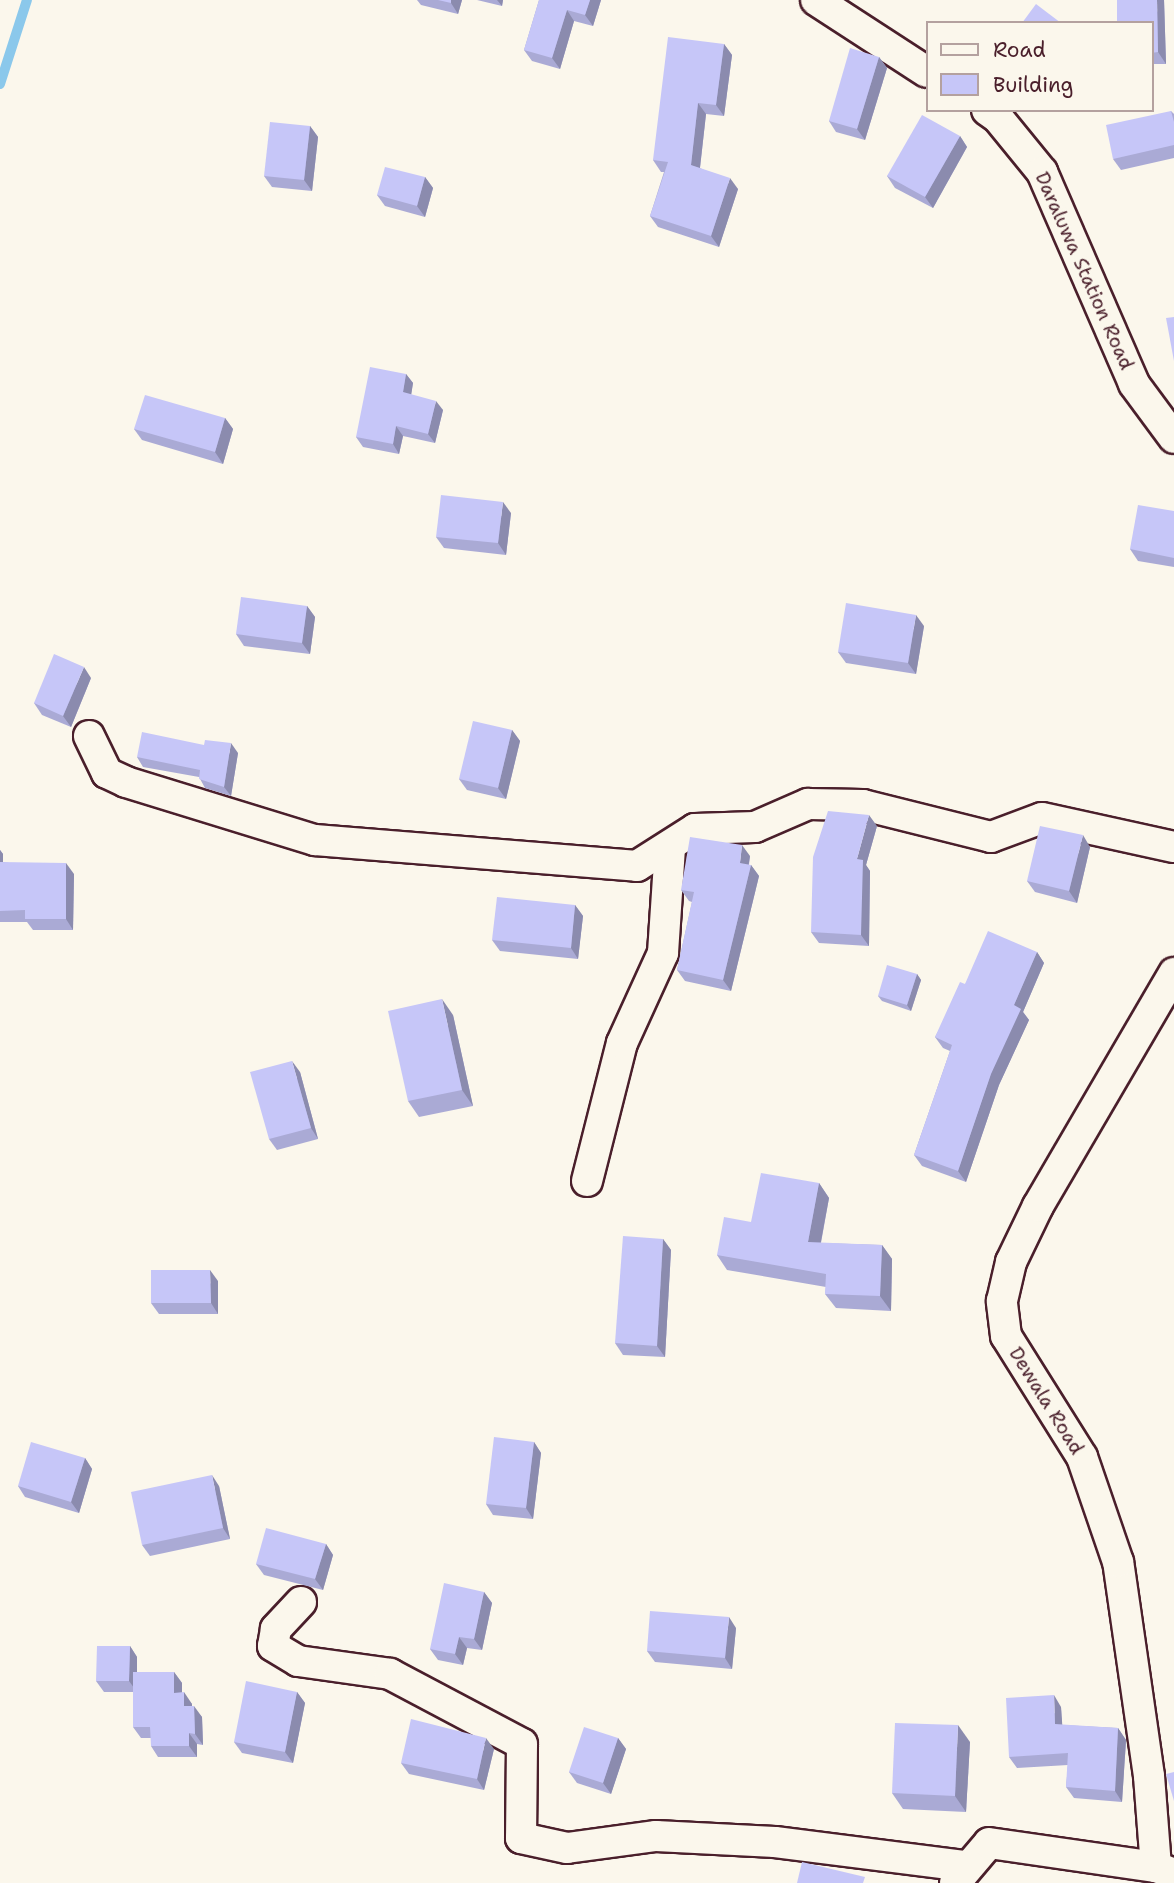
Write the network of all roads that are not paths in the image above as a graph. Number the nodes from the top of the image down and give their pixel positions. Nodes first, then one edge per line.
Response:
1 (816, 0) edge
2 (926, 71) edge
3 (990, 112) edge
4 (1174, 438) edge
5 (89, 736) dead end
6 (1174, 847) edge
7 (670, 848) junction
8 (1174, 973) edge
9 (587, 1181) dead end
10 (301, 1602) dead end
11 (1165, 1870) edge
12 (960, 1874) edge

1 - 2 street
3 - 4 street, Daraluwa Station Road
5 - 7 street
6 - 7 street
7 - 9 street
8 - 11 street, Dewala Road
10 - 12 street
11 - 12 street

